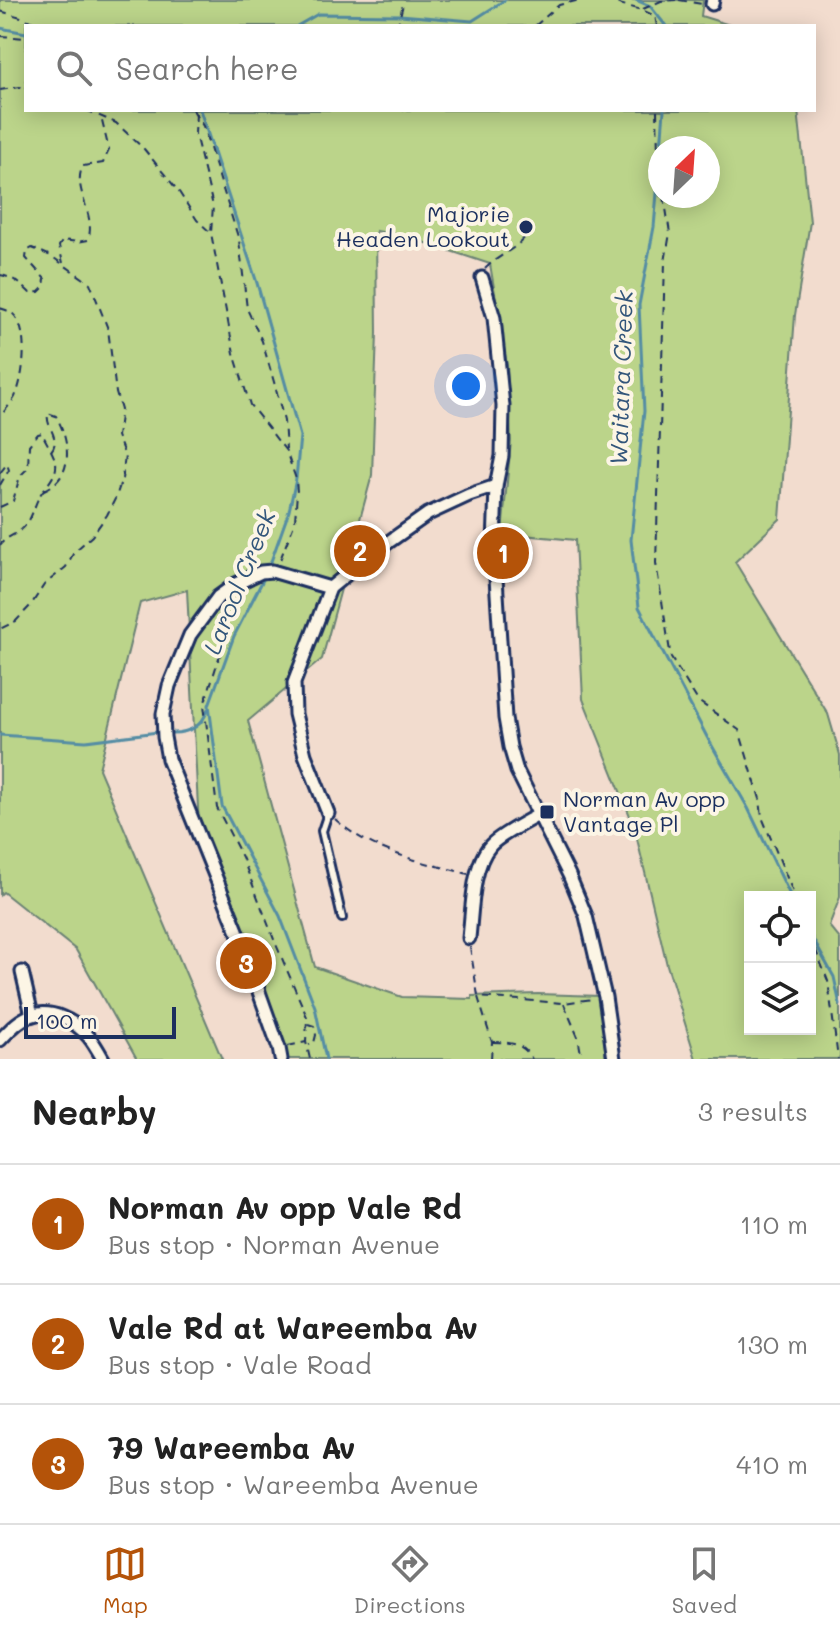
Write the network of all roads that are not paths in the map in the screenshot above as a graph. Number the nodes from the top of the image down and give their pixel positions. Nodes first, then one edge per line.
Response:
1 (482, 278) road end
2 (496, 486) junction
3 (330, 588) junction
4 (328, 813) joint
5 (538, 815) junction
6 (342, 918) dead end
7 (469, 938) road end
8 (22, 972) dead end
9 (32, 1015) junction
10 (0, 1040) edge
11 (280, 1053) edge
12 (103, 1059) edge
13 (614, 1059) edge

1 - 2 street
2 - 3 street
2 - 5 street
3 - 4 street
3 - 11 street
4 - 6 lane
5 - 7 street
5 - 13 street
8 - 9 street
9 - 10 street
9 - 12 street

